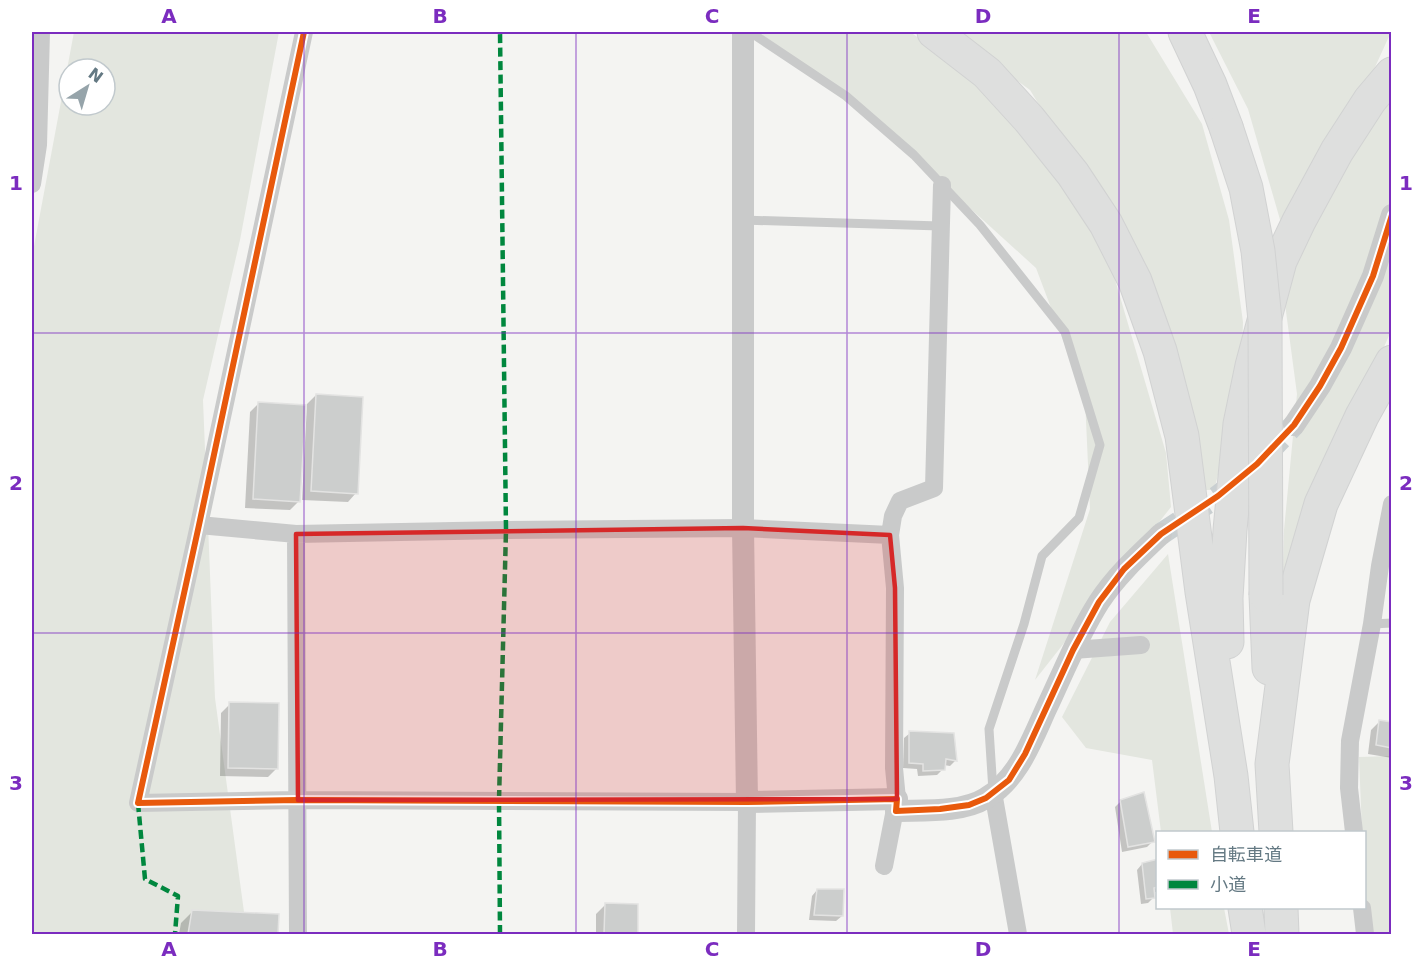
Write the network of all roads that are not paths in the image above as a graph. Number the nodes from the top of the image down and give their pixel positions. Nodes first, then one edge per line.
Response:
1 (41, 32) edge
2 (304, 32) edge
3 (743, 32) edge
4 (750, 32) edge
5 (934, 32) edge
6 (1185, 32) edge
7 (1392, 74) edge
8 (32, 184) edge
9 (942, 185) junction
10 (1392, 215) edge
11 (743, 220) junction
12 (940, 226) junction
13 (1392, 362) edge
14 (1294, 425) tunnel mouth
15 (1392, 504) edge
16 (199, 525) junction
17 (743, 528) junction
18 (297, 534) junction
19 (1161, 534) tunnel mouth
20 (890, 535) junction
21 (1280, 597) junction
22 (1392, 623) edge
23 (1372, 624) junction
24 (1141, 645) dead end
25 (1073, 650) junction
26 (1231, 776) junction
27 (993, 792) junction
28 (897, 799) junction
29 (298, 800) junction
30 (747, 802) junction
31 (1237, 831) edge
32 (1276, 831) edge
33 (1354, 831) edge
34 (884, 866) dead end
35 (1245, 909) edge
36 (1281, 909) edge
37 (1362, 909) edge
38 (298, 934) edge
39 (746, 934) edge
40 (1018, 934) edge
41 (1249, 934) edge
42 (1282, 934) edge
43 (1365, 934) edge

1 - 8 street
2 - 16 street
3 - 11 street
4 - 9 lane
5 - 26 highway
6 - 21 highway, bridge
7 - 26 highway
9 - 12 street
9 - 27 lane
10 - 14 street
11 - 12 lane
11 - 17 street
12 - 20 street
13 - 21 highway
15 - 23 street
16 - 18 street
16 - 29 street
17 - 18 street
17 - 20 street
17 - 30 street
18 - 29 street
19 - 25 street
20 - 28 street
21 - 32 highway
22 - 23 lane
23 - 33 street
24 - 25 street
25 - 27 street
26 - 31 highway
27 - 28 street
27 - 40 street
28 - 30 street
28 - 34 street
29 - 30 street
29 - 38 street
30 - 39 street
35 - 41 highway
36 - 42 highway
37 - 43 street

